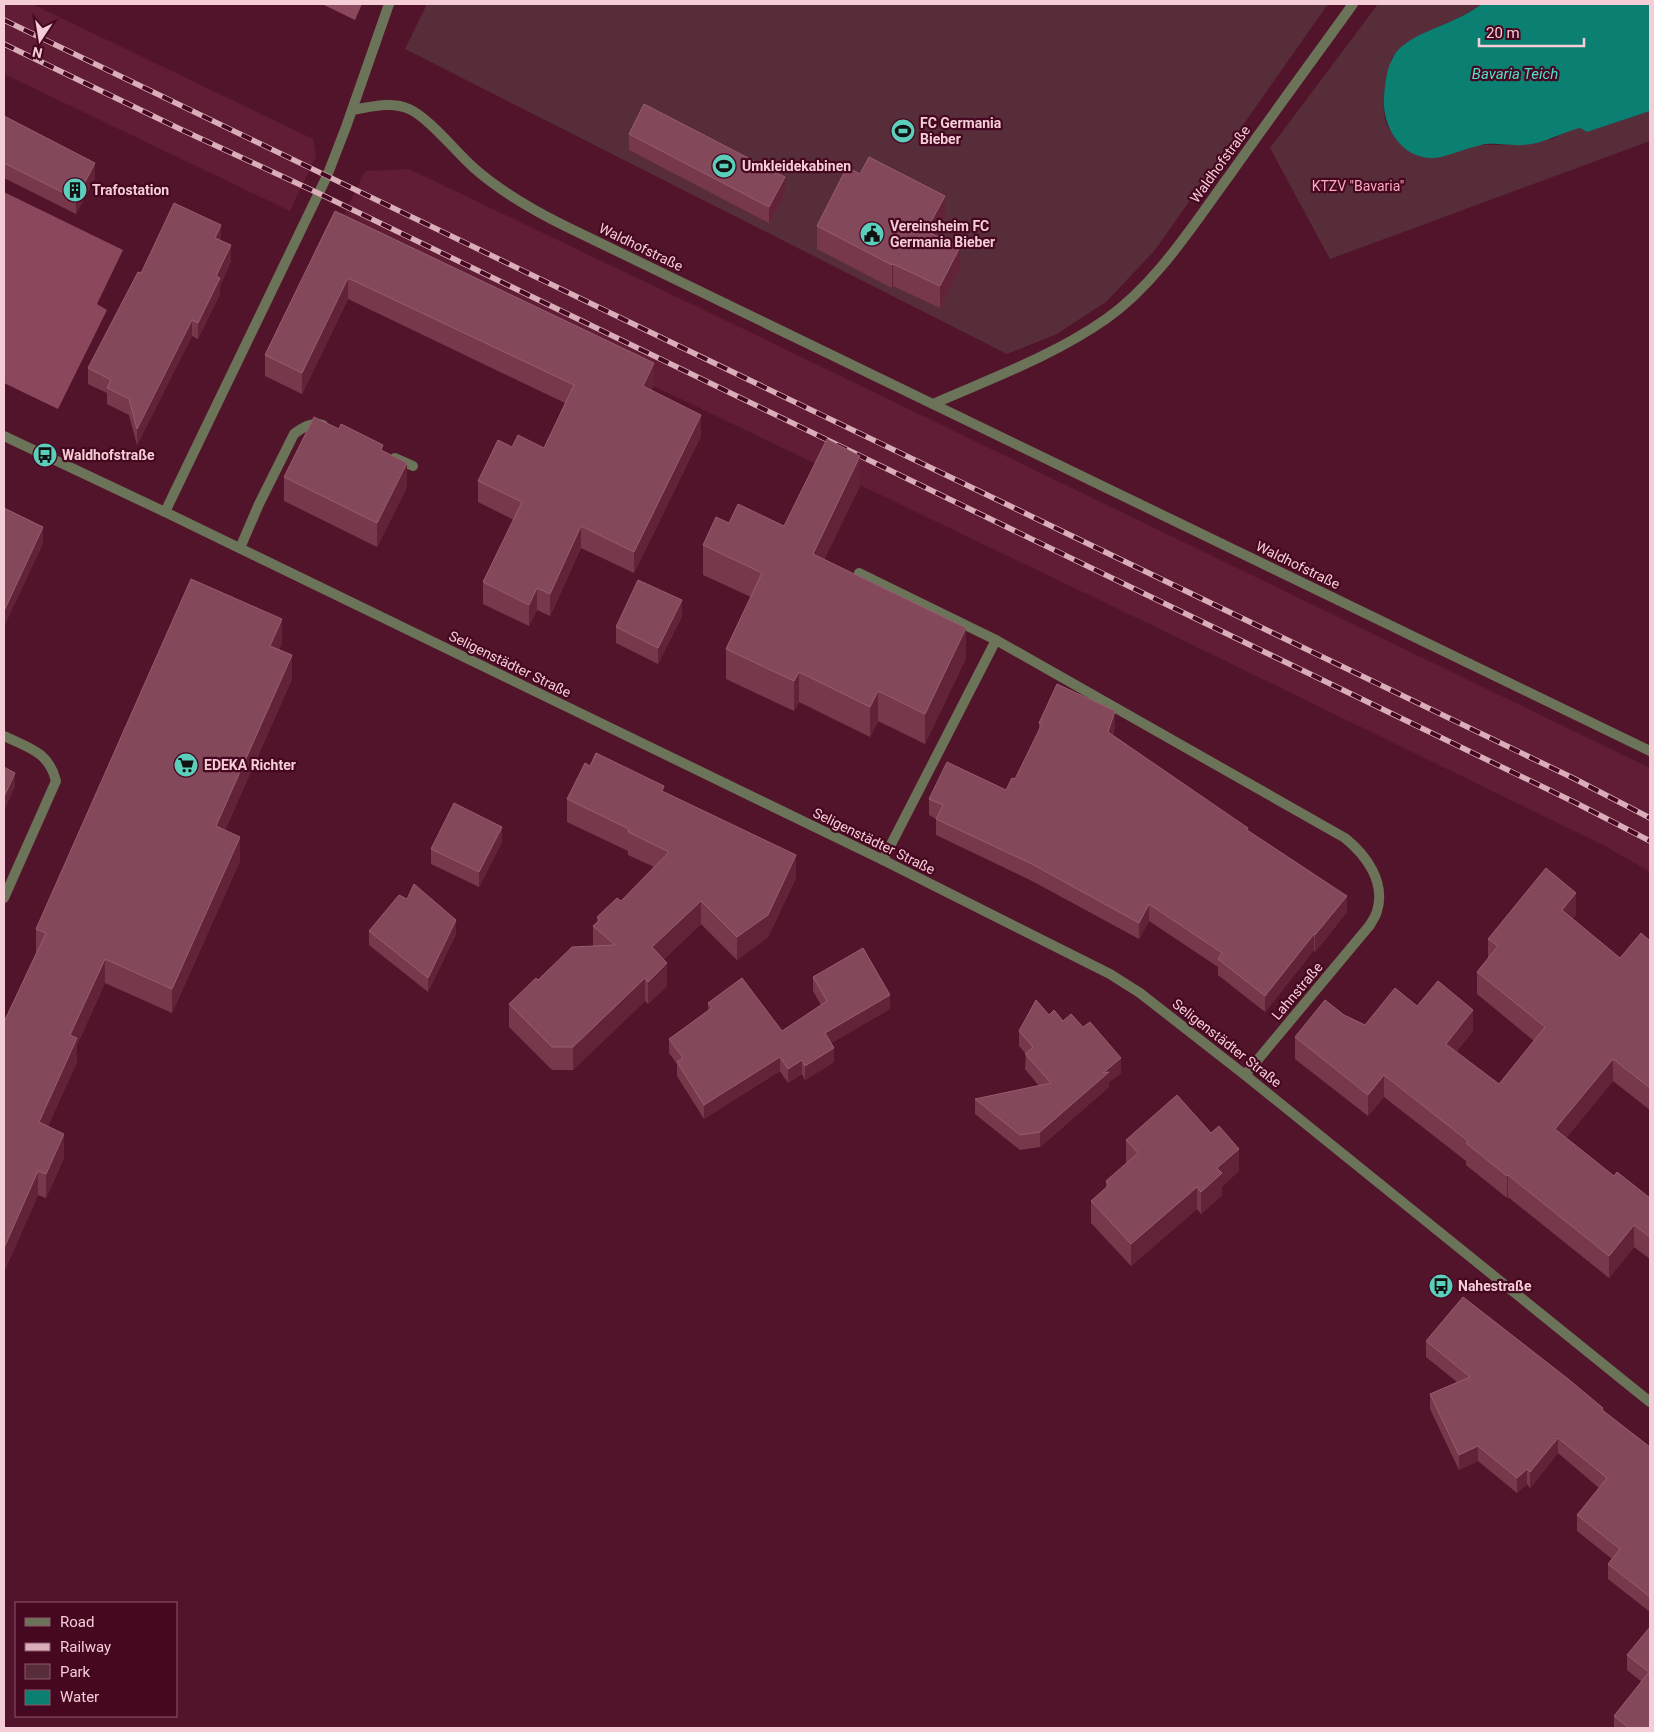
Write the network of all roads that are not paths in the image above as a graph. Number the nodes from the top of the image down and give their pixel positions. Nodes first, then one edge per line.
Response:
1 (389, 4) edge
2 (1353, 4) edge
3 (352, 110) junction
4 (933, 404) junction
5 (330, 426) edge
6 (4, 436) edge
7 (388, 454) edge
8 (413, 466) dead end
9 (165, 512) junction
10 (240, 548) junction
11 (859, 573) dead end
12 (996, 640) junction
13 (4, 736) edge
14 (1650, 751) edge
15 (883, 860) junction
16 (4, 898) edge
17 (1245, 1075) junction
18 (1650, 1402) edge

1 - 3 street
2 - 4 street, Waldhofstraße
3 - 4 street, Waldhofstraße
3 - 9 street
4 - 14 street, Waldhofstraße
5 - 10 street
6 - 9 street, Seligenstädter Straße
7 - 8 street
9 - 10 street, Seligenstädter Straße
10 - 15 street, Seligenstädter Straße
11 - 12 street
12 - 15 street
12 - 17 street, Lahnstraße
13 - 16 street
15 - 17 street, Seligenstädter Straße
17 - 18 street, Seligenstädter Straße

